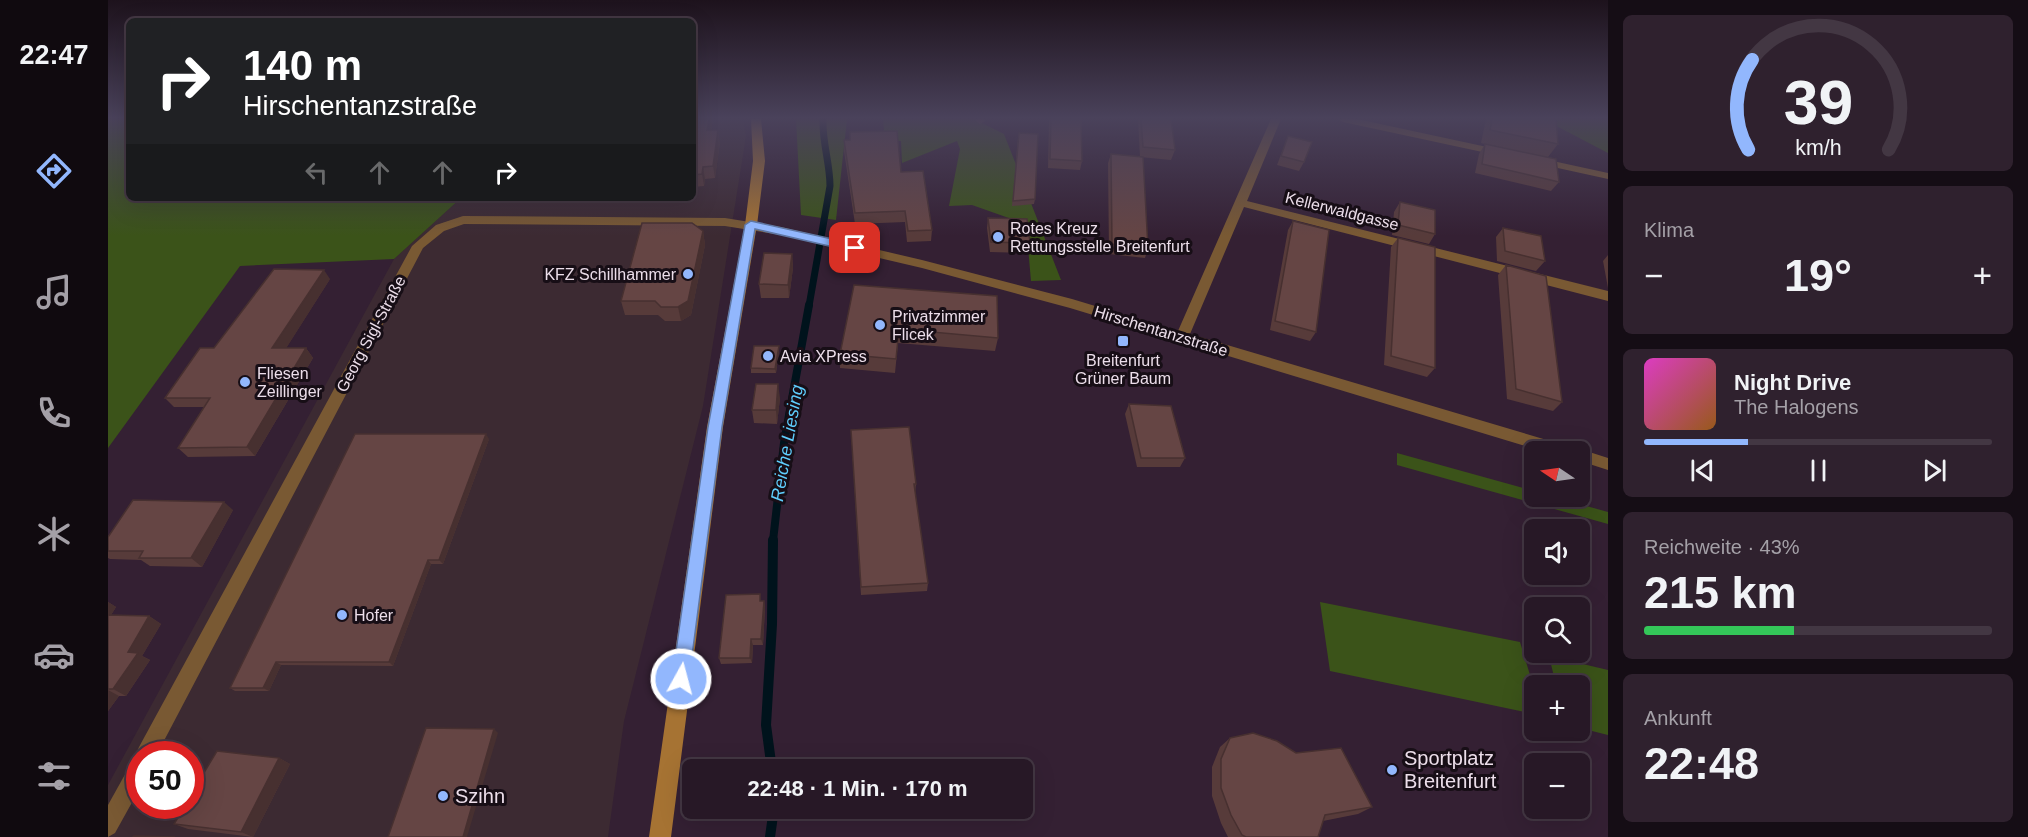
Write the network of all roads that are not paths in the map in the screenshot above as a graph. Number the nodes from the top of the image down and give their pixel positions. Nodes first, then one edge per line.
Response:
1 (759, 158) edge
2 (1260, 158) edge
3 (1526, 158) edge
4 (1608, 176) edge
5 (1242, 203) junction
6 (751, 225) junction
7 (1608, 296) edge
8 (1182, 338) junction
9 (1530, 441) edge
10 (1590, 458) edge
11 (1608, 464) edge
12 (153, 741) edge
13 (126, 793) edge
14 (108, 826) edge
15 (660, 837) edge

1 - 6 main road
2 - 5 street
3 - 4 street
5 - 7 street, Kellerwaldgasse
5 - 8 street
6 - 8 street, Hirschentanzstraße
6 - 12 street, Georg Sigl-Straße
6 - 15 main road
8 - 9 street, Hirschentanzstraße
10 - 11 street
13 - 14 street

